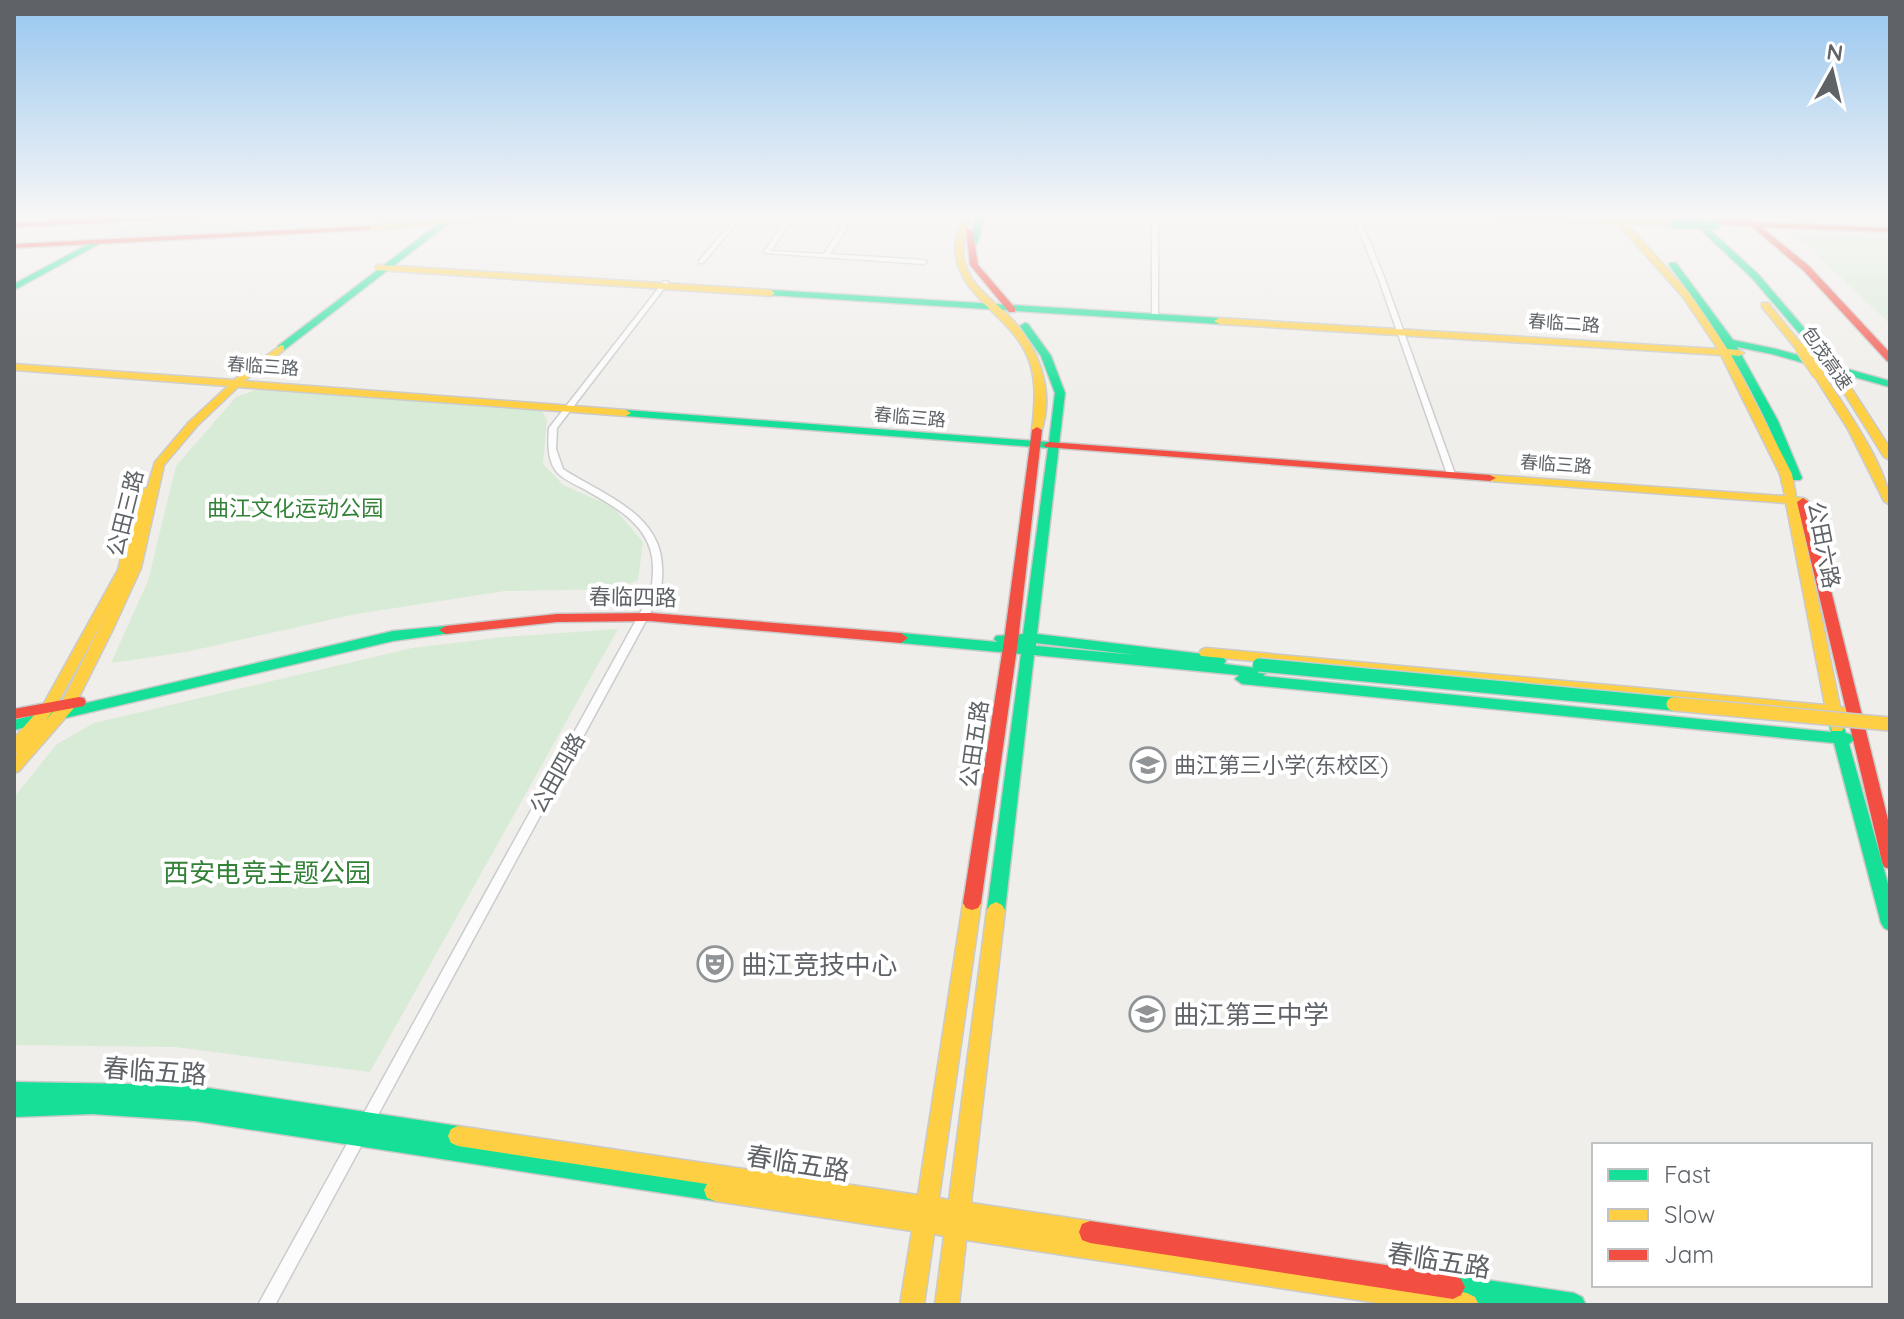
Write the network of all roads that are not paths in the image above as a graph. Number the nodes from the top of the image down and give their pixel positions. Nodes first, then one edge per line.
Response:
1 (369, 278) edge
2 (564, 278) edge
3 (968, 278) edge
4 (985, 278) edge
5 (986, 278) edge
6 (1155, 278) edge
7 (1380, 278) edge
8 (1672, 278) edge
9 (1743, 278) edge
10 (1756, 278) edge
11 (1815, 278) edge
12 (1820, 278) edge
13 (988, 281) junction
14 (664, 284) junction
15 (999, 304) junction
16 (1155, 313) junction
17 (1400, 328) junction
18 (1732, 349) junction
19 (1890, 350) edge
20 (1798, 353) junction
21 (1890, 359) edge
22 (14, 364) edge
23 (234, 380) junction
24 (1886, 384) edge
25 (568, 404) junction
26 (1044, 442) junction
27 (1890, 457) edge
28 (1449, 471) junction
29 (1797, 496) junction
30 (1890, 501) edge
31 (644, 613) junction
32 (1011, 644) junction
33 (1031, 645) junction
34 (1167, 659) junction
35 (1259, 669) junction
36 (58, 710) junction
37 (1833, 711) junction
38 (1855, 713) junction
39 (14, 714) edge
40 (37, 721) junction
41 (1890, 724) edge
42 (14, 725) edge
43 (1890, 732) edge
44 (1840, 739) junction
45 (1859, 740) junction
46 (14, 748) edge
47 (14, 767) edge
48 (1890, 862) edge
49 (1890, 923) edge
50 (14, 1092) edge
51 (14, 1107) edge
52 (363, 1129) junction
53 (927, 1215) junction
54 (958, 1219) junction
55 (266, 1305) edge
56 (912, 1305) edge
57 (947, 1305) edge
58 (1467, 1305) edge
59 (1574, 1305) edge

1 - 23 main road, 公田三路
2 - 14 main road, 春临二路
3 - 15 main road, 公田五路
4 - 13 main road, 公田五路
5 - 13 main road
6 - 16 street
7 - 17 street
8 - 18 main road, 公田六路
9 - 20 main road, 包茂高速
10 - 27 main road, 包茂高速, bridge
11 - 21 main road
12 - 19 main road
13 - 15 main road, 公田五路
14 - 15 main road, 春临二路
14 - 25 street, 公田四路
15 - 16 main road, 春临二路
15 - 26 main road, 公田五路
16 - 17 main road, 春临二路
17 - 18 main road, 春临二路
17 - 28 street
18 - 20 main road, 春临二路
18 - 29 main road, 公田六路
20 - 24 main road, 春临二路
20 - 30 main road, 包茂高速, bridge
22 - 23 main road, 春临三路
23 - 25 main road, 春临三路
23 - 36 main road, 公田三路
25 - 26 main road, 春临三路
25 - 31 street, 公田四路
26 - 28 main road, 春临三路
26 - 32 main road, 公田五路
26 - 33 main road, 公田五路
28 - 29 main road, 春临三路
29 - 37 main road, 公田六路
29 - 38 main road, 公田六路
31 - 32 main road, 春临四路
31 - 36 main road, 春临四路
31 - 52 street, 公田四路
32 - 33 main road, 春临四路
32 - 53 main road, 公田五路
33 - 34 main road, 春临四路
33 - 54 main road, 公田五路
34 - 35 main road, 春临四路
34 - 37 main road
34 - 44 main road
35 - 41 main road, bridge
35 - 43 main road
36 - 39 main road, 春临四路
36 - 40 main road, 春临四路
36 - 47 main road, 公田三路
37 - 38 main road
37 - 44 main road, 公田六路
38 - 45 main road, 公田六路
40 - 42 main road, 春临四路
40 - 46 main road
44 - 45 main road
44 - 49 main road, 公田六路
45 - 48 main road, 公田六路
50 - 52 main road, 春临五路
51 - 52 main road, 春临五路
52 - 53 main road, 春临五路
52 - 55 street, 公田四路
53 - 54 main road, 春临五路
53 - 56 main road, 公田五路
54 - 57 main road, 公田五路
54 - 58 main road, 春临五路
54 - 59 main road, 春临五路

